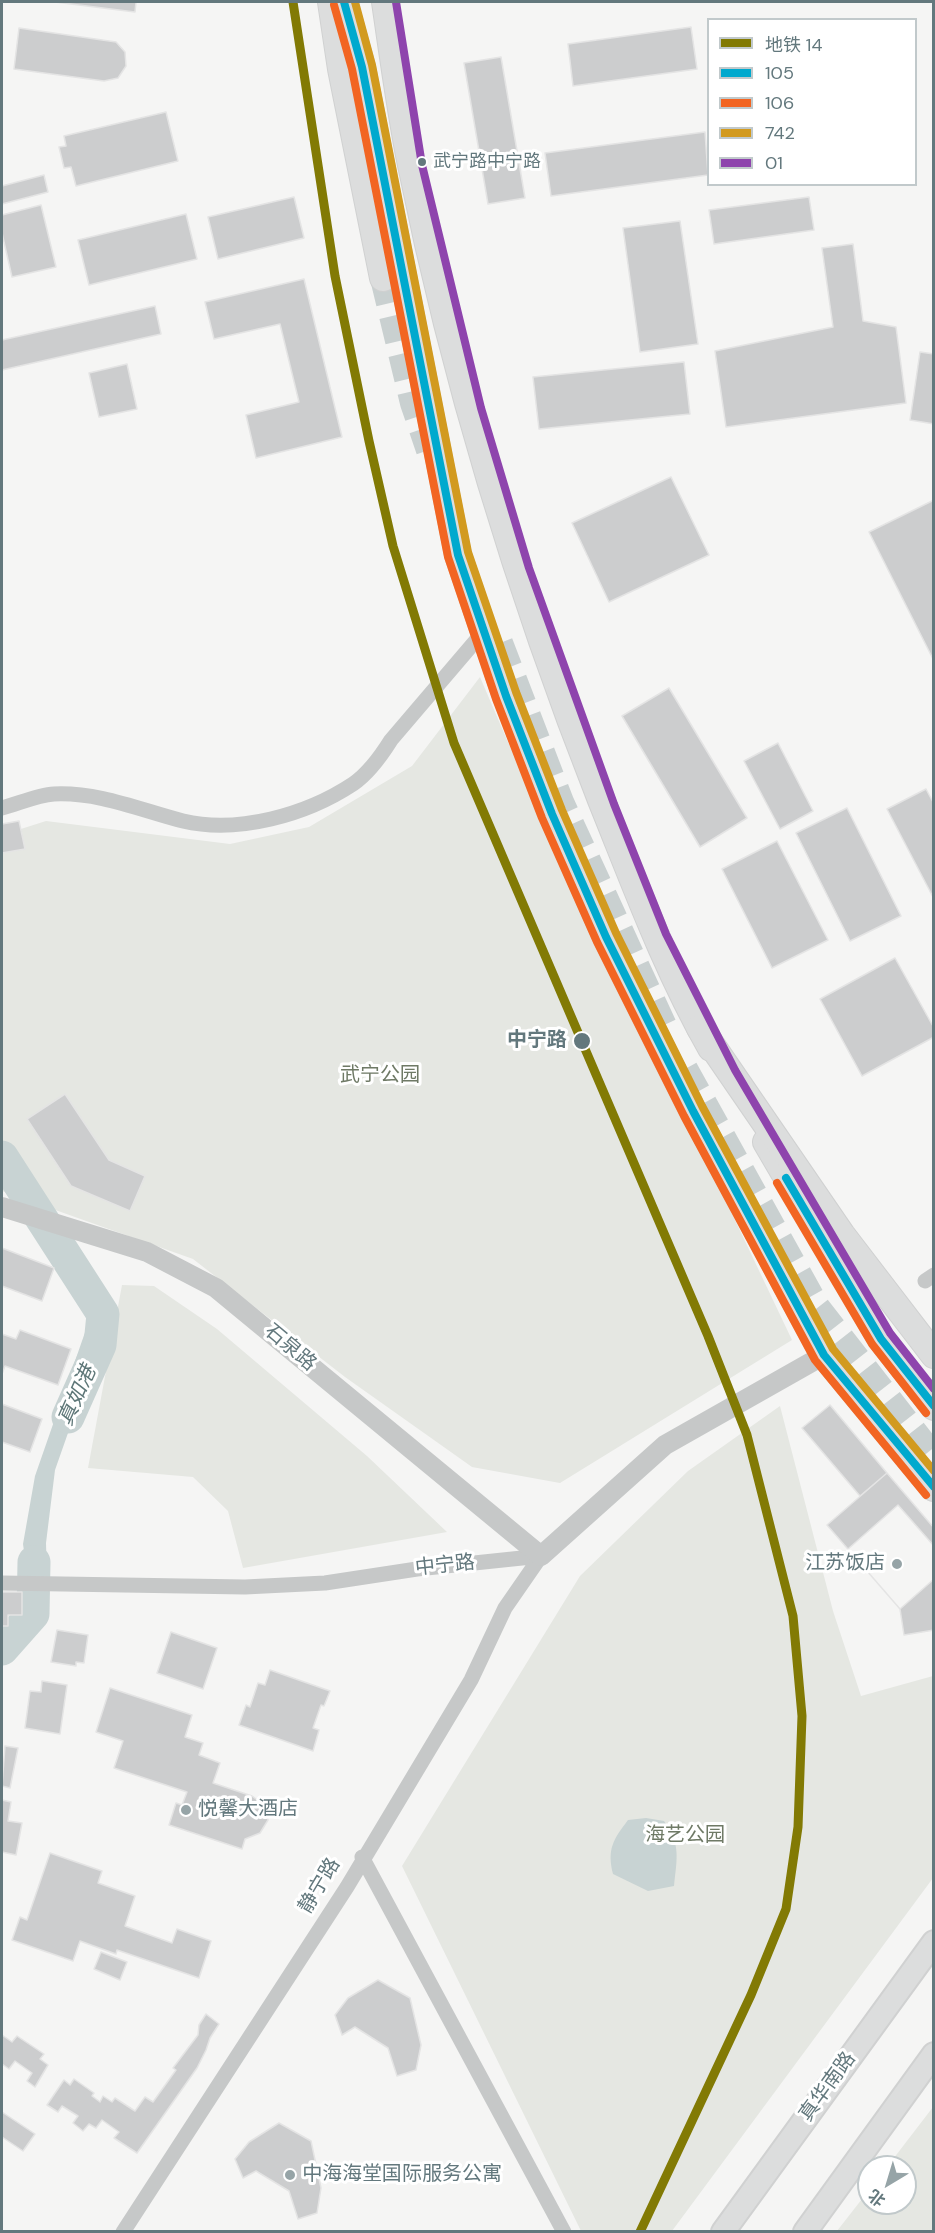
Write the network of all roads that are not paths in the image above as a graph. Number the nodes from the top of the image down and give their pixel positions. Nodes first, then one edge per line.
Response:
1 (331, 2) edge
2 (344, 2) edge
3 (385, 2) edge
4 (383, 278) tunnel mouth
5 (484, 632) junction
6 (2, 808) edge
7 (700, 1028) junction
8 (2, 1207) edge
9 (824, 1355) junction
10 (933, 1355) edge
11 (933, 1407) edge
12 (933, 1488) edge
13 (541, 1556) junction
14 (9, 1583) edge
15 (362, 1857) junction
16 (933, 1942) edge
17 (933, 2054) edge
18 (123, 2232) edge
19 (564, 2232) edge
20 (723, 2232) edge
21 (805, 2232) edge

1 - 4 main road
2 - 5 main road
3 - 7 main road
5 - 6 street
5 - 9 main road
7 - 10 main road
7 - 11 main road
8 - 13 street, 石泉路
9 - 12 main road
9 - 13 street
13 - 14 street, 中宁路
13 - 15 street, 静宁路
15 - 18 street, 静宁路
15 - 19 street
16 - 20 main road, 真华南路
17 - 21 main road

